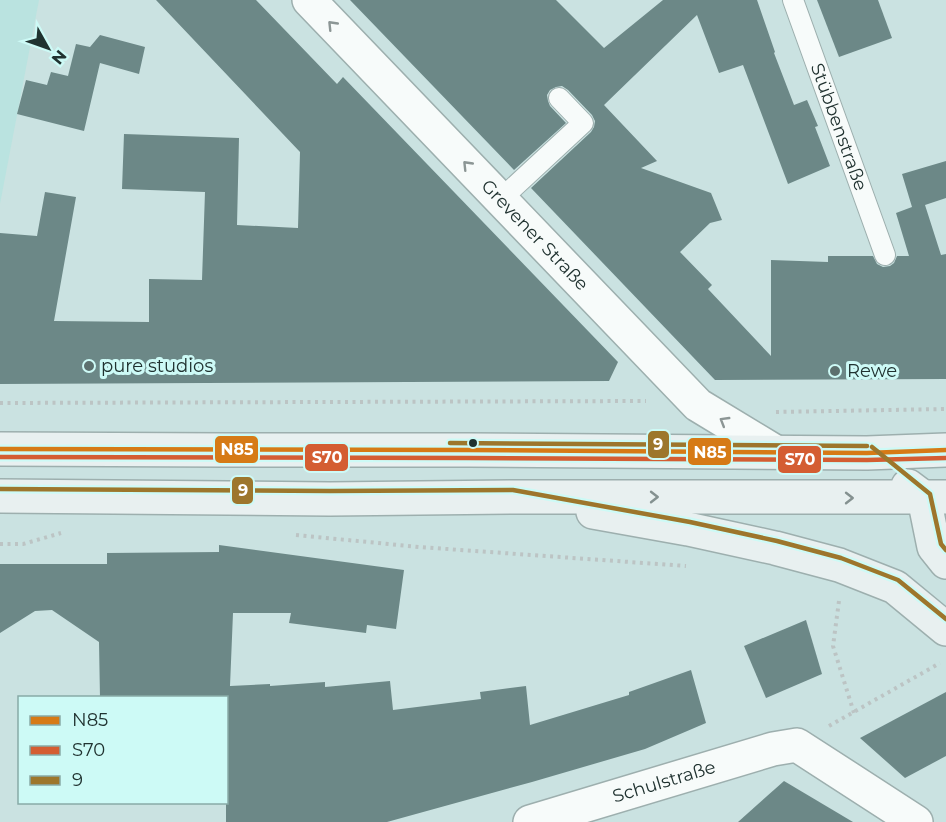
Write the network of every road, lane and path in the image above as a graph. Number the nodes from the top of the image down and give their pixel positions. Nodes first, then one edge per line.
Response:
1 (309, 0) edge
2 (793, 0) edge
3 (559, 98) dead end
4 (500, 200) junction
5 (885, 255) dead end
6 (0, 403) edge
7 (698, 405) junction
8 (946, 409) edge
9 (774, 412) dead end
10 (0, 449) edge
11 (946, 450) edge
12 (774, 452) junction
13 (867, 453) junction
14 (0, 496) edge
15 (512, 497) junction
16 (935, 498) edge
17 (66, 531) dead end
18 (296, 535) dead end
19 (0, 544) edge
20 (946, 562) edge
21 (696, 566) dead end
22 (841, 591) dead end
23 (946, 629) edge
24 (946, 660) edge
25 (854, 712) junction
26 (797, 745) junction
27 (530, 822) edge
28 (916, 822) edge

4 -> 1 street, Grevener Straße
2 - 5 lane, Stübbenstraße
3 - 4 lane
4 - 7 street, Grevener Straße
6 - 7 path
12 -> 7 street, Grevener Straße
8 - 9 path
10 - 12 main road
11 - 13 main road
12 - 13 main road
13 - 16 main road
14 - 15 main road
15 -> 16 main road
15 - 23 main road
16 - 20 main road
17 - 19 path
18 - 21 path
22 - 25 path
24 - 25 path
25 - 26 path
26 - 27 street, Schulstraße
26 - 28 street

